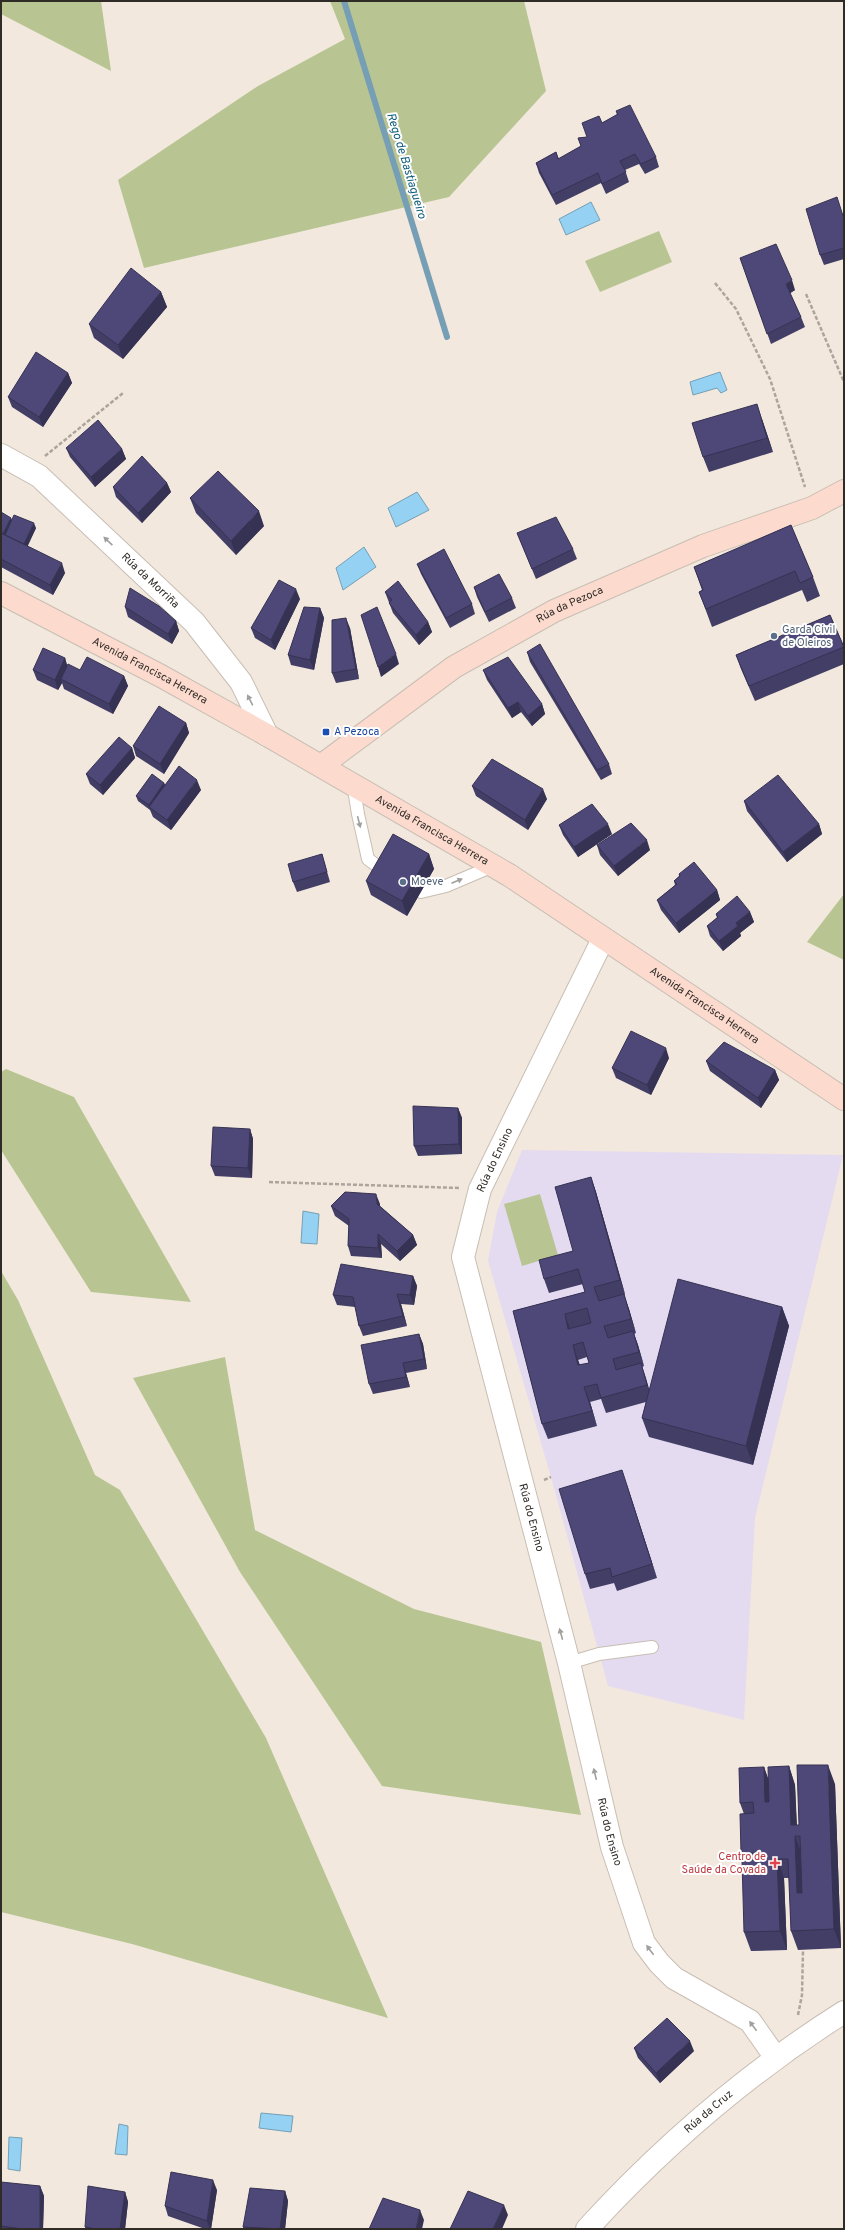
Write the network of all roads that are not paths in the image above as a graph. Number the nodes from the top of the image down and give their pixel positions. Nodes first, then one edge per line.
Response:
1 (1, 456) edge
2 (844, 491) edge
3 (1, 593) edge
4 (267, 735) junction
5 (322, 765) junction
6 (353, 783) junction
7 (492, 866) junction
8 (384, 872) edge
9 (421, 892) dead end
10 (603, 939) junction
11 (844, 1099) edge
12 (652, 1647) dead end
13 (569, 1663) junction
14 (844, 2012) edge
15 (784, 2051) junction
16 (587, 2229) edge

4 -> 1 street, Rúa da Morriña
2 - 5 street, Rúa da Pezoca
3 - 4 street, Avenida Francisca Herrera
4 - 5 street, Avenida Francisca Herrera
5 - 6 street, Avenida Francisca Herrera
6 - 7 street, Avenida Francisca Herrera
6 -> 8 lane
9 -> 7 lane
7 - 10 street, Avenida Francisca Herrera
10 - 11 street, Avenida Francisca Herrera
13 -> 10 street, Rúa do Ensino
12 - 13 lane
15 -> 13 street, Rúa do Ensino
14 - 15 street, Rúa da Cruz
15 - 16 street, Rúa da Cruz

